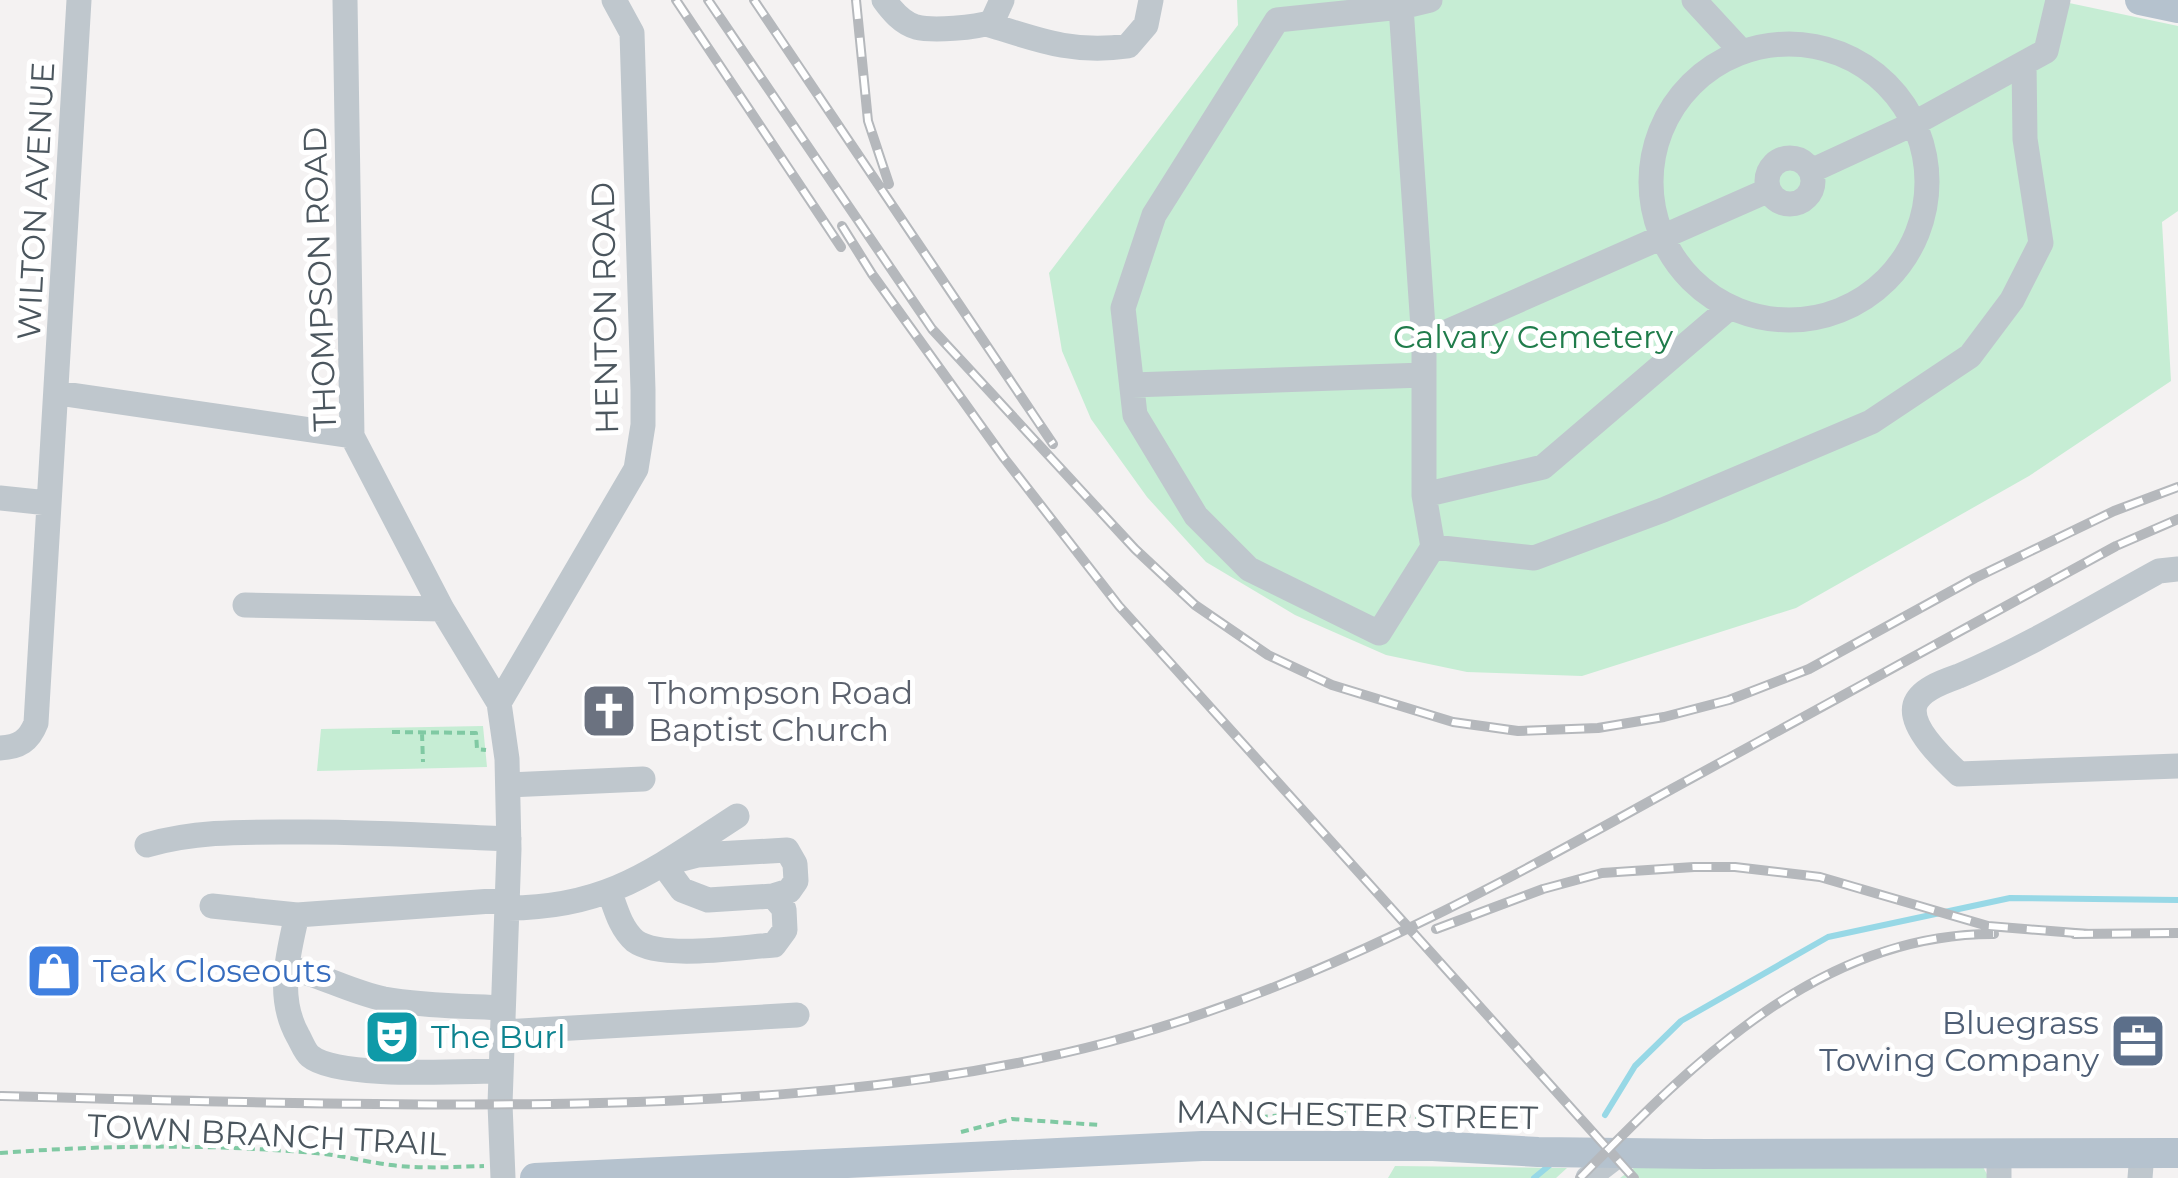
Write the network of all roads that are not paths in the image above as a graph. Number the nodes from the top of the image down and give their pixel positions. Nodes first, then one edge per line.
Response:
1 (79, 0) edge
2 (345, 0) edge
3 (614, 0) edge
4 (884, 0) edge
5 (1002, 0) edge
6 (1151, 0) edge
7 (1430, 0) edge
8 (1694, 0) edge
9 (2058, 0) edge
10 (2140, 0) edge
11 (1401, 7) junction
12 (2178, 8) edge
13 (987, 24) junction
14 (1742, 52) junction
15 (2024, 63) junction
16 (1915, 123) junction
17 (1661, 238) junction
18 (1730, 308) junction
19 (1424, 342) junction
20 (1424, 375) junction
21 (1132, 385) junction
22 (58, 393) junction
23 (352, 436) junction
24 (1424, 495) junction
25 (0, 498) edge
26 (48, 503) junction
27 (1433, 547) junction
28 (2178, 570) edge
29 (245, 605) dead end
30 (442, 609) junction
31 (499, 703) junction
32 (0, 748) edge
33 (2178, 766) edge
34 (643, 778) dead end
35 (508, 785) junction
36 (737, 816) dead end
37 (509, 839) junction
38 (148, 845) dead end
39 (663, 864) junction
40 (610, 894) junction
41 (773, 896) junction
42 (506, 904) junction
43 (212, 906) dead end
44 (297, 915) junction
45 (286, 968) junction
46 (797, 1015) dead end
47 (503, 1020) junction
48 (501, 1071) junction
49 (1624, 1151) junction
50 (2178, 1153) edge
51 (1999, 1165) edge
52 (2141, 1165) edge
53 (956, 1168) edge
54 (710, 1174) edge
55 (502, 1178) edge
56 (535, 1178) edge
57 (1588, 1178) edge

1 - 22 street, WILTON AVENUE
2 - 23 street, THOMPSON ROAD
3 - 31 street, HENTON ROAD
4 - 13 street
5 - 13 street
6 - 13 street
7 - 11 street
8 - 14 street
9 - 15 street
10 - 12 main road
11 - 19 street
11 - 21 street
14 - 16 street
14 - 17 street
15 - 16 street
15 - 27 street
16 - 17 street
16 - 18 street
17 - 18 street
17 - 19 street
18 - 24 street
19 - 20 street
20 - 21 street
20 - 24 street
21 - 27 street
22 - 23 street
22 - 26 street, WILTON AVENUE
23 - 30 street, THOMPSON ROAD
24 - 27 street
25 - 26 street
26 - 32 street, WILTON AVENUE
28 - 33 street
29 - 30 street
30 - 31 street, THOMPSON ROAD
31 - 35 street, THOMPSON ROAD
34 - 35 street
35 - 37 street, THOMPSON ROAD
36 - 39 street
37 - 38 street
37 - 42 street, THOMPSON ROAD
39 - 40 street
39 - 41 street
39 - 41 street
40 - 41 street
40 - 42 street
42 - 44 street
42 - 47 street, THOMPSON ROAD
43 - 44 street
44 - 45 street
45 - 47 street
45 - 48 street
46 - 47 street
47 - 48 street, THOMPSON ROAD
48 - 55 street, THOMPSON ROAD
49 - 51 main road, MANCHESTER STREET
49 - 53 main road, MANCHESTER STREET
49 - 57 street
50 - 52 main road, MANCHESTER STREET
51 - 52 main road, MANCHESTER STREET
53 - 54 main road, MANCHESTER STREET
54 - 56 main road, MANCHESTER STREET

